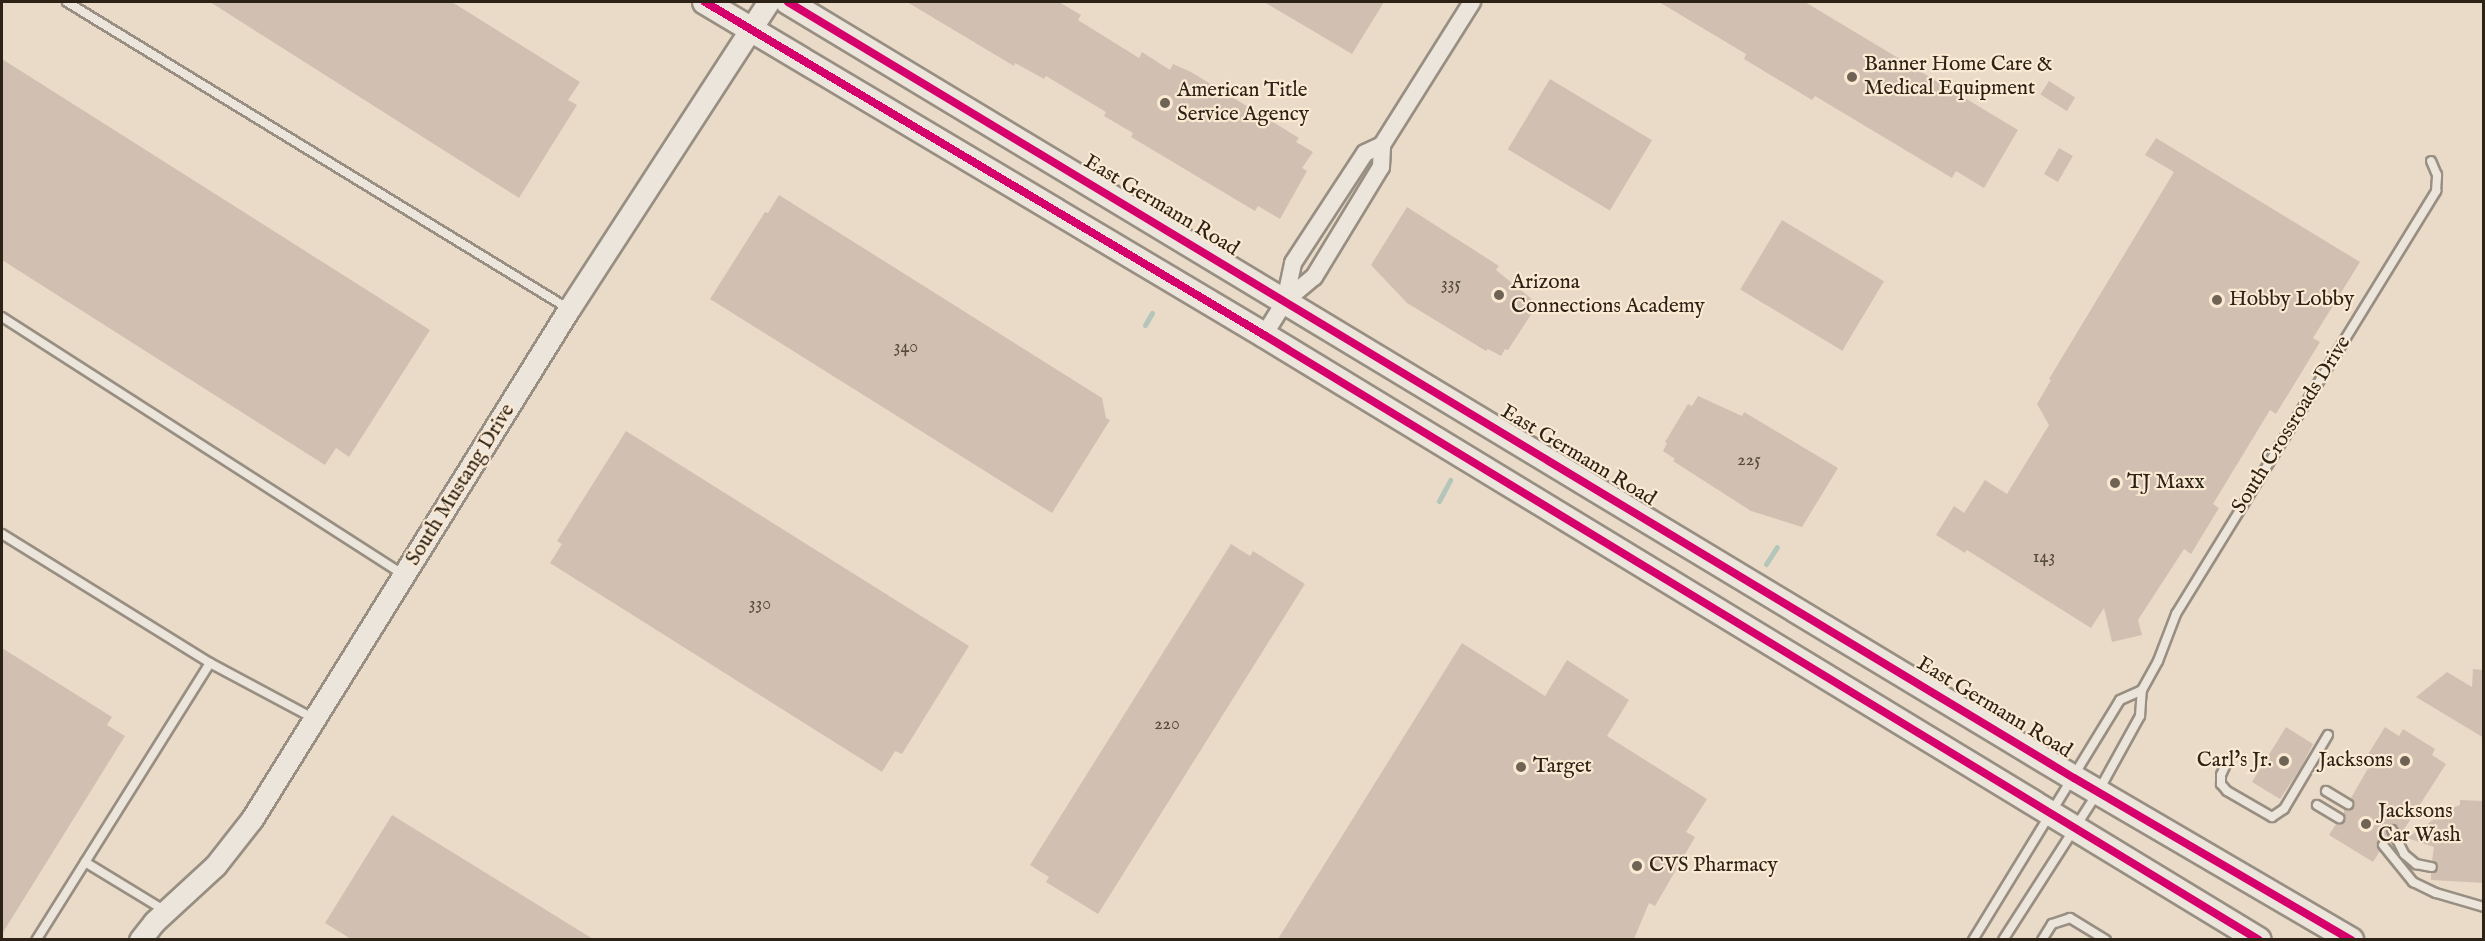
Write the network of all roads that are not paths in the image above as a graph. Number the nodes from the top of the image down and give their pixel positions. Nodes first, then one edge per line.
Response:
1 (68, 2) edge
2 (705, 2) edge
3 (788, 2) edge
4 (1472, 2) edge
5 (760, 15) edge
6 (1382, 144) junction
7 (2432, 161) dead end
8 (1285, 301) junction
9 (569, 309) junction
10 (2, 317) edge
11 (1263, 334) junction
12 (2, 534) edge
13 (405, 576) junction
14 (210, 663) junction
15 (2142, 690) junction
16 (315, 719) junction
17 (2328, 735) dead end
18 (2226, 764) dead end
19 (2074, 778) junction
20 (2326, 791) dead end
21 (2098, 792) junction
22 (2348, 804) dead end
23 (2317, 805) dead end
24 (2051, 814) junction
25 (2339, 818) dead end
26 (2076, 829) junction
27 (2392, 830) dead end
28 (2383, 845) dead end
29 (85, 862) junction
30 (2432, 867) dead end
31 (2484, 907) edge
32 (166, 911) junction
33 (36, 939) edge
34 (140, 939) edge
35 (1973, 939) edge
36 (2003, 939) edge
37 (2042, 939) edge
38 (2106, 939) edge
39 (2259, 939) edge
40 (2351, 939) edge

1 - 9 lane
2 - 5 main road
3 - 8 main road, East Germann Road
4 - 6 street
5 - 9 street, South Mustang Drive
5 - 11 main road
6 - 8 street
6 - 8 street
7 - 15 lane, South Crossroads Drive
8 - 11 street
8 - 19 main road, East Germann Road
9 - 13 street, South Mustang Drive
10 - 13 lane
11 - 24 main road
12 - 14 lane
13 - 16 street, South Mustang Drive
14 - 16 lane
14 - 29 lane
15 - 19 lane
15 - 21 lane, South Crossroads Drive
16 - 32 street, South Mustang Drive
17 - 18 lane
19 - 21 main road, East Germann Road
19 - 24 lane
20 - 22 lane
21 - 26 lane, South Crossroads Drive
21 - 40 main road, East Germann Road
23 - 25 lane
24 - 26 main road
24 - 35 lane
26 - 36 lane, South Crossroads Drive
26 - 39 main road
27 - 30 lane
28 - 31 lane
29 - 32 lane
29 - 33 lane
32 - 34 street, South Mustang Drive
37 - 38 lane

